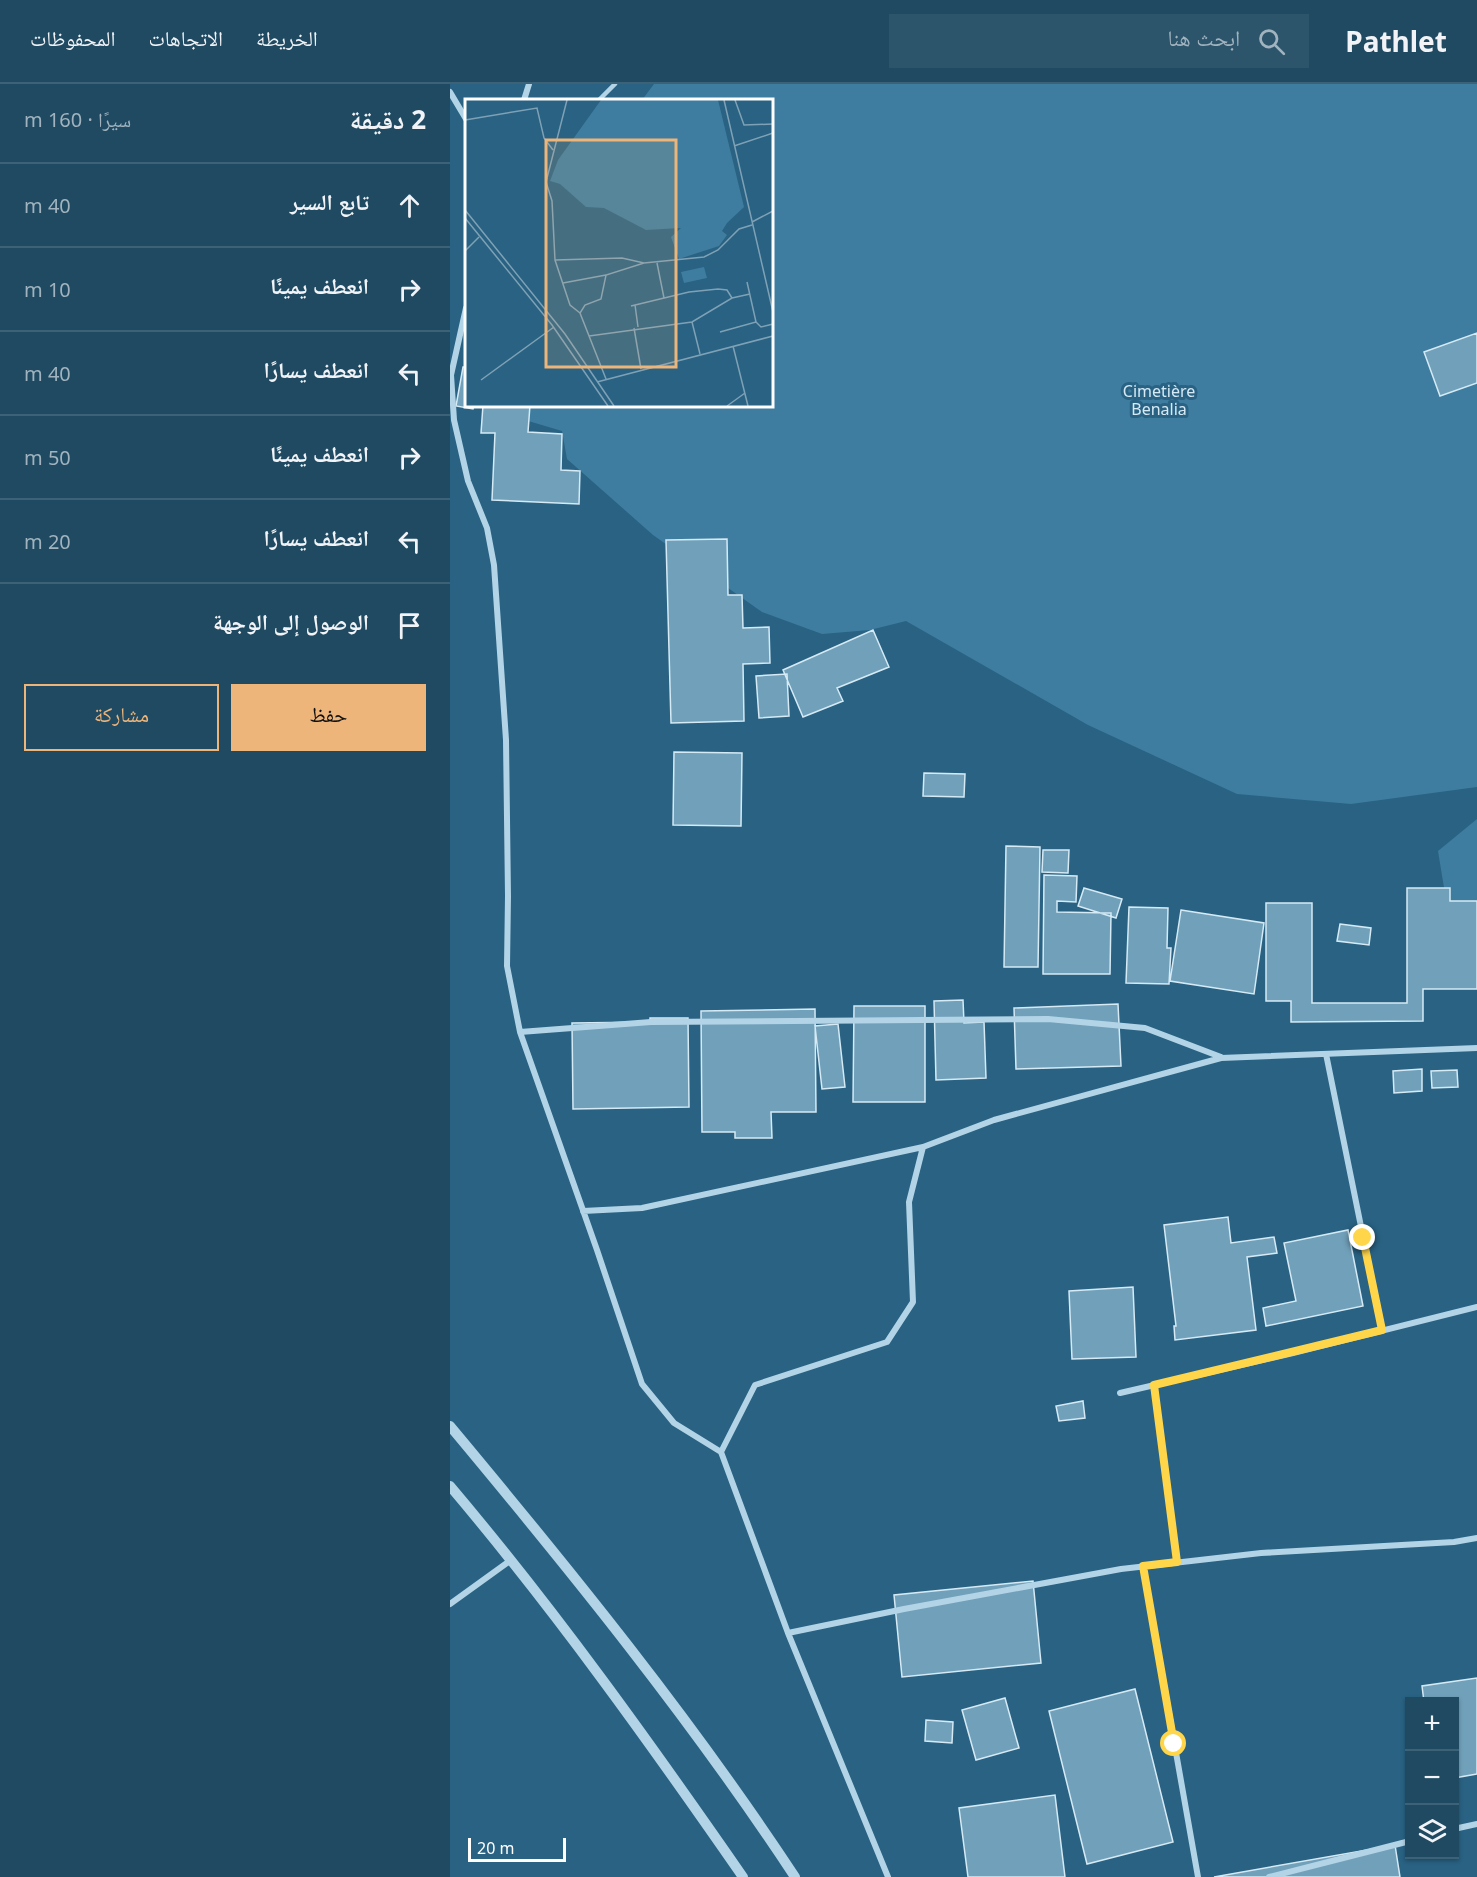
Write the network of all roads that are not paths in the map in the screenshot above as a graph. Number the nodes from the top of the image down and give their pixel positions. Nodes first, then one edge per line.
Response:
1 (529, 84) edge
2 (615, 84) edge
3 (450, 92) edge
4 (524, 99) edge
5 (600, 99) edge
6 (465, 117) edge
7 (465, 312) edge
8 (520, 1032) junction
9 (1477, 1048) edge
10 (1326, 1054) junction
11 (1221, 1058) junction
12 (923, 1147) junction
13 (583, 1211) junction
14 (1477, 1307) edge
15 (1382, 1330) junction
16 (1154, 1385) junction
17 (1120, 1393) dead end
18 (450, 1426) edge
19 (721, 1452) junction
20 (450, 1486) edge
21 (1477, 1538) edge
22 (511, 1560) junction
23 (1177, 1562) junction
24 (1143, 1566) junction
25 (450, 1604) edge
26 (788, 1633) junction
27 (1477, 1824) edge
28 (1459, 1828) edge
29 (1405, 1842) edge
30 (743, 1877) edge
31 (795, 1877) edge
32 (888, 1877) edge
33 (1198, 1877) edge
34 (1269, 1877) edge

1 - 4 street
2 - 5 lane
3 - 6 street
7 - 8 street
8 - 11 street
8 - 13 street
9 - 10 street
10 - 11 street
10 - 15 street
11 - 12 street
12 - 13 street
12 - 19 street
13 - 19 street
14 - 15 street
15 - 16 street
16 - 17 street
16 - 23 street
18 - 31 street
19 - 26 street
20 - 22 street
21 - 23 street
22 - 25 street
22 - 30 street
23 - 24 street
24 - 26 street
24 - 33 street
26 - 32 street
27 - 28 street
29 - 34 street

